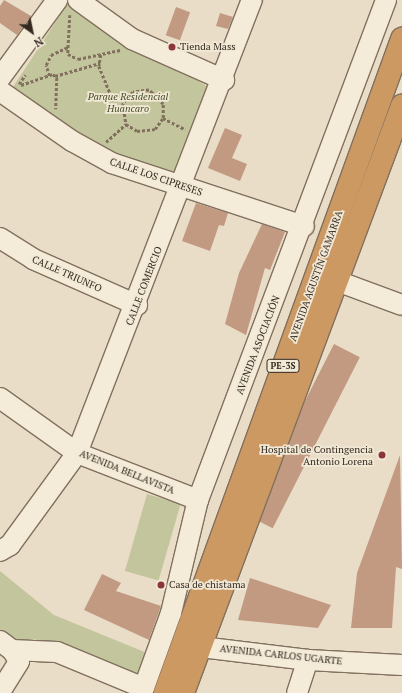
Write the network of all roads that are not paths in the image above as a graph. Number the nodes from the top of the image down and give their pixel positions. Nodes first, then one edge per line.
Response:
1 (252, 0) edge
2 (386, 0) edge
3 (69, 2) edge
4 (402, 39) edge
5 (397, 69) edge
6 (224, 80) junction
7 (6, 85) edge
8 (402, 106) edge
9 (182, 187) junction
10 (304, 226) junction
11 (0, 238) edge
12 (317, 273) junction
13 (338, 280) junction
14 (402, 304) edge
15 (137, 305) junction
16 (0, 398) edge
17 (77, 453) junction
18 (198, 500) junction
19 (0, 551) edge
20 (193, 645) junction
21 (6, 646) edge
22 (308, 660) junction
23 (402, 664) edge
24 (143, 691) edge
25 (0, 692) edge
26 (165, 693) edge
27 (184, 693) edge
28 (297, 693) edge

1 - 6 street, CALLE COMERCIO
2 - 10 street, AVENIDA ASOCIACIÓN
3 - 6 street
3 - 7 street
4 - 5 highway, AVENIDA AGUSTÍN GAMARRA / PE-3S
5 - 12 highway, AVENIDA AGUSTÍN GAMARRA / PE-3S
6 - 9 street, CALLE COMERCIO
7 - 9 street, CALLE LOS CIPRESES
8 - 13 highway, AVENIDA AGUSTÍN GAMARRA / PE-3S
9 - 10 street, CALLE LOS CIPRESES
9 - 15 street, CALLE COMERCIO
10 - 18 street, AVENIDA ASOCIACIÓN
11 - 15 street, CALLE TRIUNFO
12 - 13 street
12 - 20 highway, AVENIDA AGUSTÍN GAMARRA / PE-3S
13 - 14 street
13 - 20 highway, AVENIDA AGUSTÍN GAMARRA / PE-3S
15 - 17 street, CALLE COMERCIO
16 - 17 street, AVENIDA BELLAVISTA
17 - 18 street, AVENIDA BELLAVISTA
17 - 19 street, CALLE COMERCIO
18 - 24 street, AVENIDA ASOCIACIÓN
20 - 22 street, AVENIDA CARLOS UGARTE
20 - 26 highway, AVENIDA AGUSTÍN GAMARRA / PE-3S
20 - 27 highway, AVENIDA AGUSTÍN GAMARRA / PE-3S
21 - 24 street
21 - 25 street
22 - 23 street, AVENIDA CARLOS UGARTE
22 - 28 street

